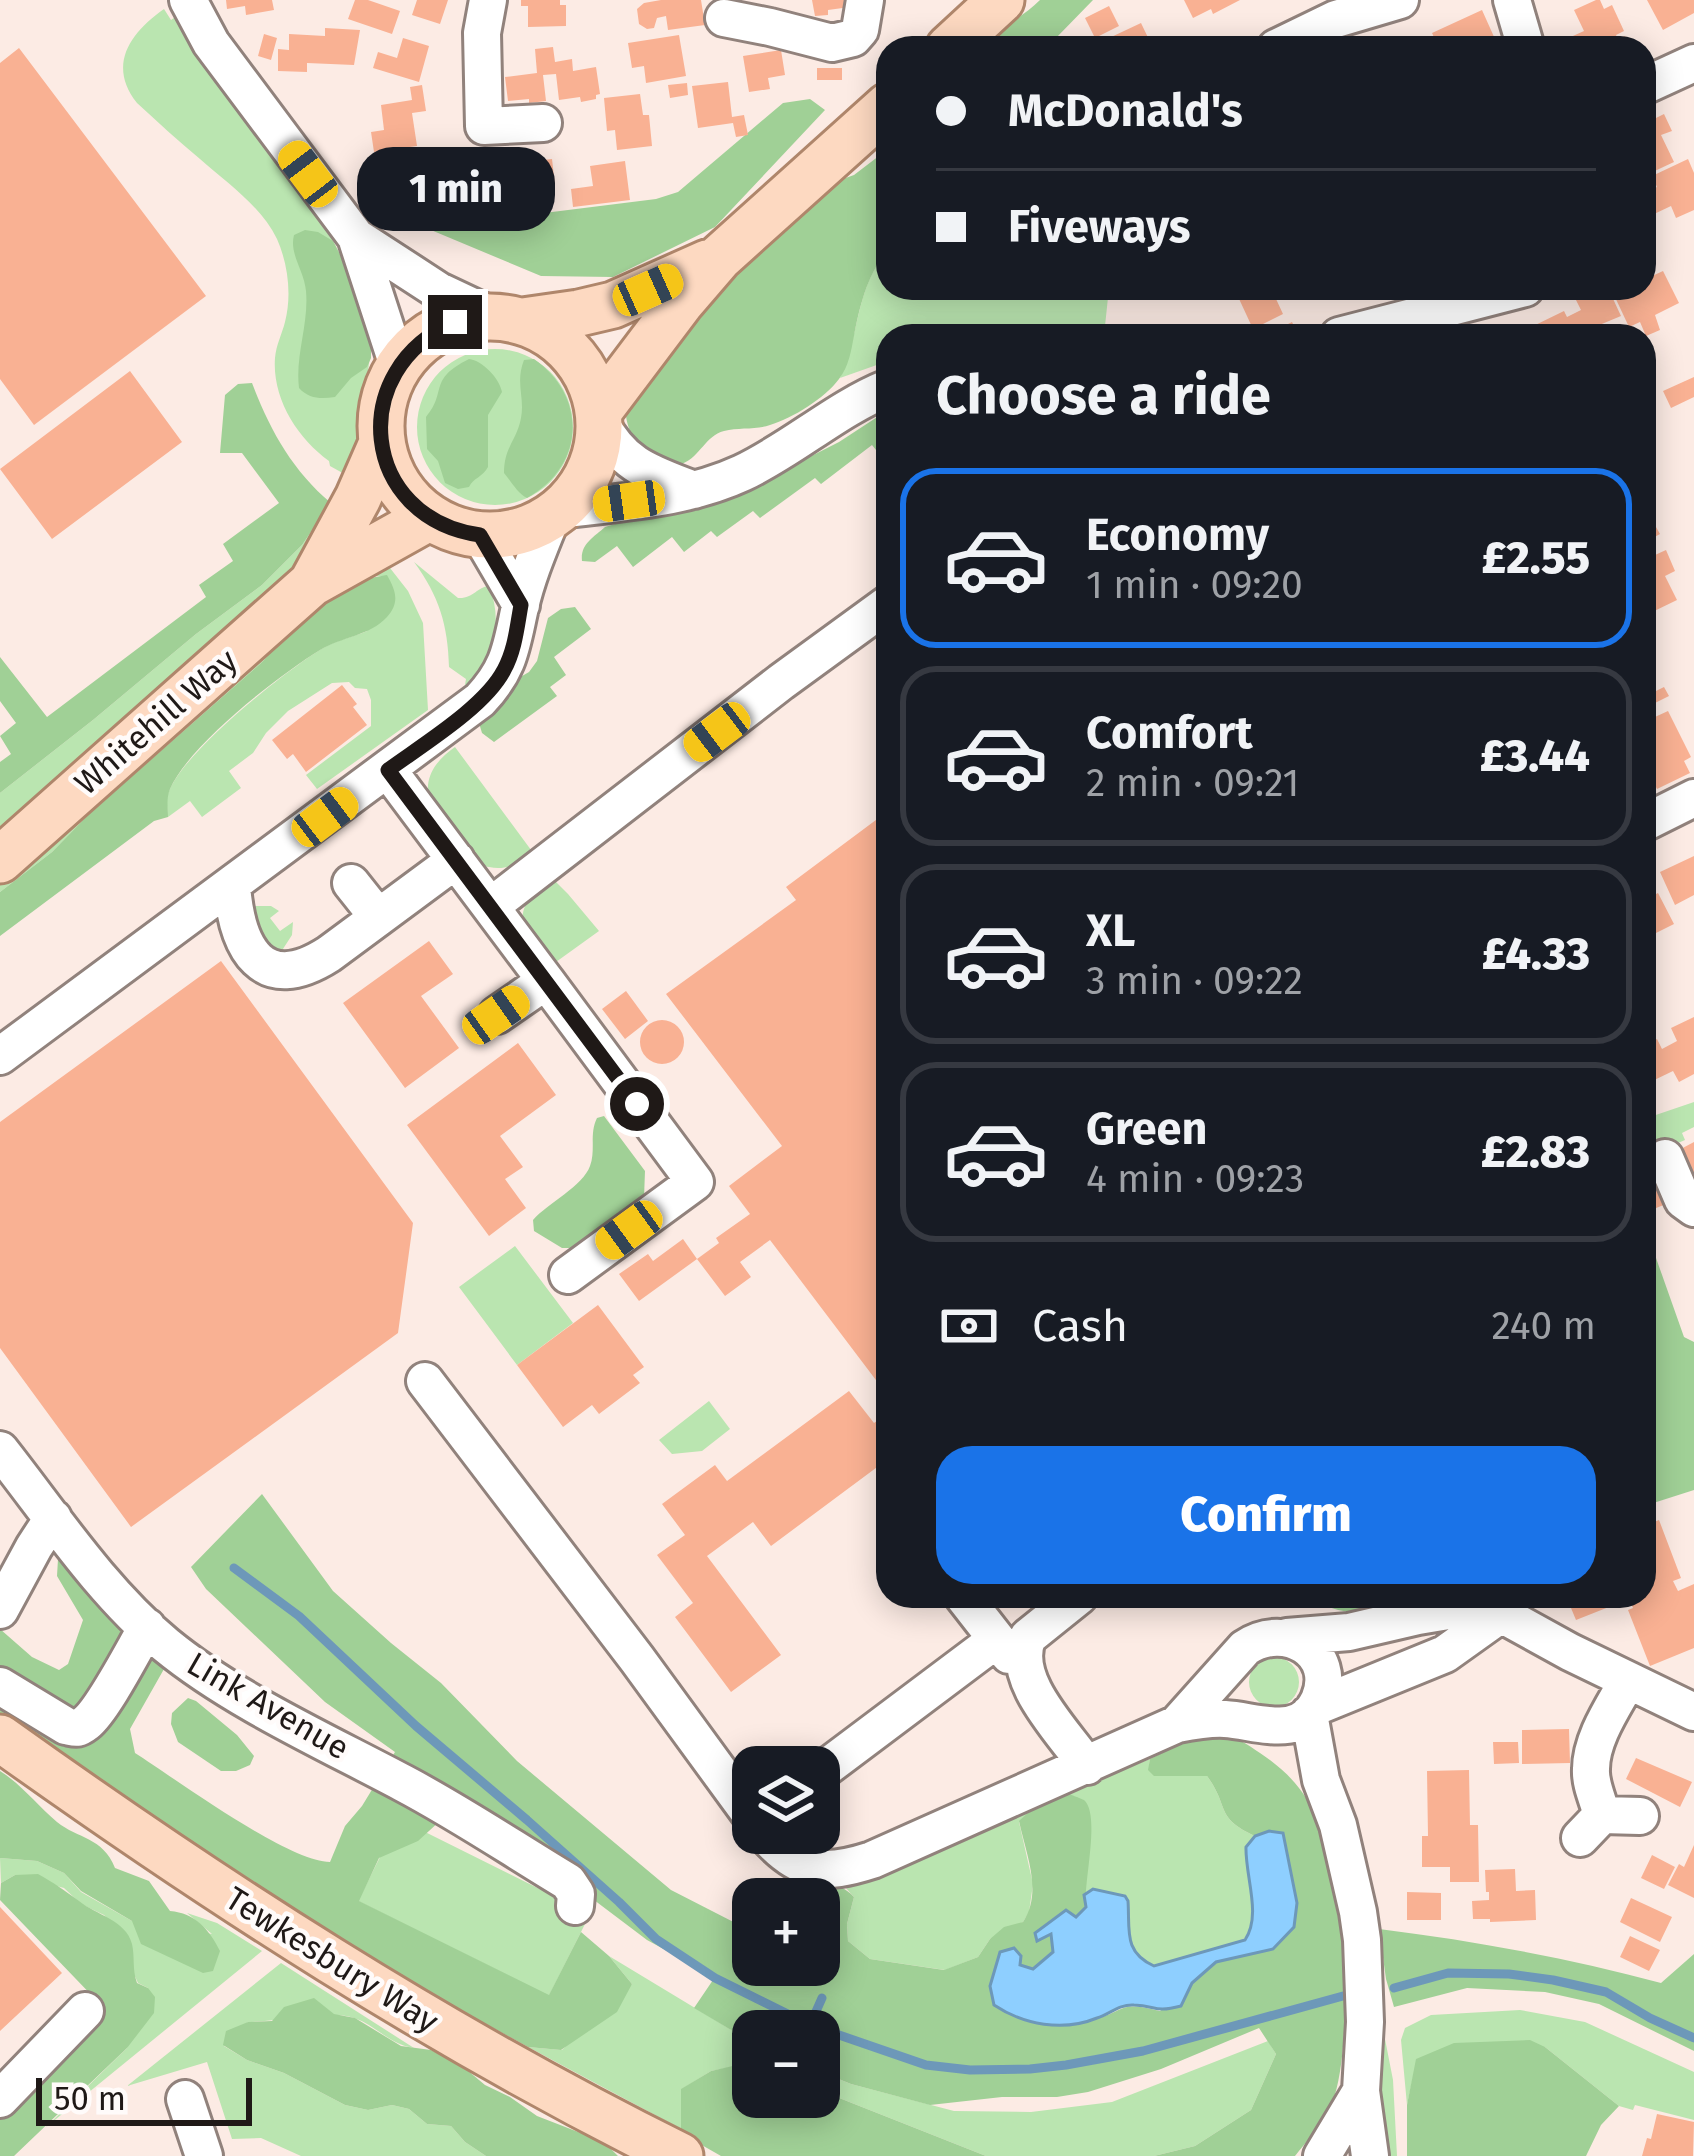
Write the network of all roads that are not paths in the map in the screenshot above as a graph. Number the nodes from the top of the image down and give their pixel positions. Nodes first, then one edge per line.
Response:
1 (188, 0) edge
2 (488, 0) edge
3 (865, 0) edge
4 (1000, 0) edge
5 (1400, 0) edge
6 (1511, 0) edge
7 (724, 18) dead end
8 (962, 36) edge
9 (1301, 36) edge
10 (1522, 36) edge
11 (1694, 63) edge
12 (1656, 80) edge
13 (876, 117) edge
14 (543, 123) dead end
15 (356, 237) junction
16 (719, 258) junction
17 (1482, 300) edge
18 (507, 319) junction
19 (1395, 324) edge
20 (398, 366) junction
21 (876, 395) edge
22 (599, 417) junction
23 (382, 443) junction
24 (694, 490) junction
25 (556, 513) junction
26 (430, 517) junction
27 (480, 535) junction
28 (312, 583) junction
29 (521, 605) junction
30 (876, 613) edge
31 (388, 770) junction
32 (1694, 798) edge
33 (1656, 817) edge
34 (0, 860) edge
35 (456, 860) junction
36 (351, 883) dead end
37 (232, 886) junction
38 (490, 906) junction
39 (378, 917) junction
40 (546, 981) junction
41 (496, 1015) dead end
42 (0, 1056) edge
43 (1665, 1158) dead end
44 (1694, 1208) edge
45 (568, 1275) dead end
46 (425, 1381) dead end
47 (0, 1450) edge
48 (53, 1518) junction
49 (973, 1608) edge
50 (1064, 1608) edge
51 (1474, 1608) edge
52 (1500, 1608) edge
53 (1509, 1608) edge
54 (0, 1610) edge
55 (147, 1627) junction
56 (1287, 1637) junction
57 (1010, 1652) junction
58 (1236, 1660) junction
59 (1628, 1680) junction
60 (0, 1686) edge
61 (1694, 1712) edge
62 (1290, 1718) junction
63 (1178, 1724) junction
64 (0, 1738) edge
65 (840, 1760) edge
66 (1088, 1766) junction
67 (732, 1789) edge
68 (1640, 1816) dead end
69 (784, 1854) edge
70 (575, 1906) dead end
71 (85, 2011) dead end
72 (1361, 2091) junction
73 (0, 2099) edge
74 (185, 2099) dead end
75 (204, 2156) edge
76 (680, 2156) edge
77 (1322, 2156) edge
78 (1370, 2156) edge

1 - 15 street
2 - 14 street
3 - 7 street
4 - 8 main road
5 - 9 street
6 - 10 street
11 - 12 street
13 - 16 main road
15 - 18 street
15 - 20 street
16 - 18 main road
16 - 22 main road
17 - 19 street
18 - 20 main road
18 - 22 main road
20 - 23 main road
21 - 24 street
22 - 24 street
22 - 25 main road
23 - 26 main road
23 - 28 main road, Whitehill Way
24 - 25 street
25 - 27 main road
25 - 29 street
26 - 27 main road
26 - 28 main road, Whitehill Way
27 - 29 street
28 - 34 main road, Whitehill Way
29 - 31 street
30 - 38 street
31 - 35 street
31 - 37 street
32 - 33 street
35 - 38 street
35 - 39 street
36 - 39 street
37 - 39 street
37 - 42 street
38 - 40 street
40 - 41 street
40 - 45 street
43 - 44 street
46 - 67 street
47 - 48 street, Link Avenue
48 - 54 street
48 - 55 street, Link Avenue
49 - 57 street
50 - 57 street
51 - 56 street
52 - 62 street
53 - 59 street
55 - 60 street
55 - 70 street, Link Avenue
56 - 58 street
56 - 62 street
57 - 65 street
57 - 66 street
58 - 62 street
58 - 63 street
59 - 61 street
59 - 68 street
62 - 63 street
62 - 72 street
63 - 66 street
64 - 76 main road, Tewkesbury Way
66 - 69 street
71 - 73 street
72 - 77 street
72 - 78 street
74 - 75 street

